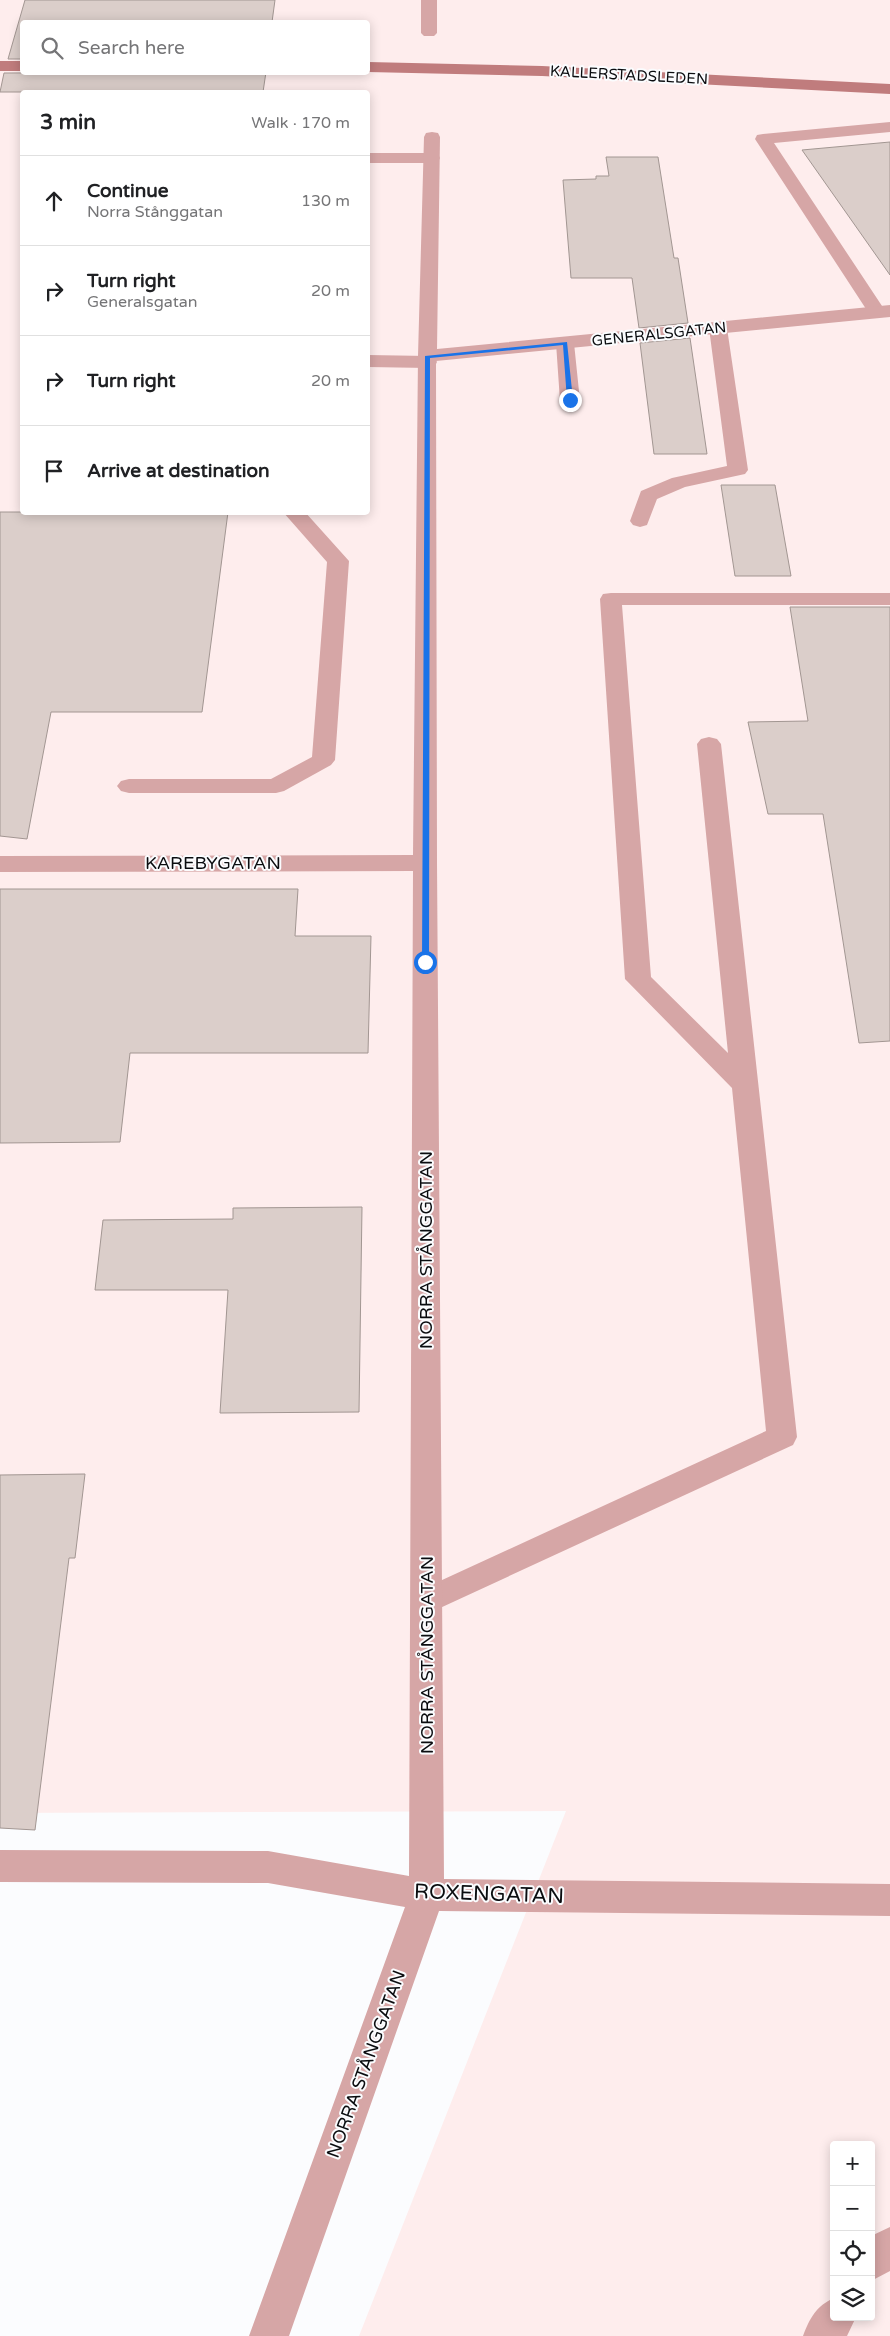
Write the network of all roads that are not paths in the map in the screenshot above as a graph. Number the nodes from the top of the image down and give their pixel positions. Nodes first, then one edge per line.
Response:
1 (429, 0) edge
2 (429, 34) dead end
3 (0, 66) edge
4 (20, 66) edge
5 (370, 67) edge
6 (890, 89) edge
7 (890, 127) edge
8 (432, 136) dead end
9 (370, 158) edge
10 (432, 158) junction
11 (883, 312) edge
12 (718, 328) junction
13 (566, 343) junction
14 (428, 359) junction
15 (370, 362) edge
16 (570, 400) dead end
17 (296, 515) edge
18 (640, 522) dead end
19 (890, 599) edge
20 (709, 744) dead end
21 (129, 786) dead end
22 (425, 862) junction
23 (0, 864) edge
24 (744, 1084) junction
25 (427, 1600) junction
26 (0, 1866) edge
27 (427, 1896) junction
28 (890, 1900) edge
29 (890, 2246) edge
30 (875, 2259) edge
31 (833, 2321) edge
32 (269, 2336) edge
33 (824, 2336) edge

1 - 2 street
3 - 4 main road
5 - 6 main road, KALLERSTADSLEDEN
7 - 11 street
8 - 10 street, NORRA STÅNGGATAN
9 - 10 street
10 - 14 street, NORRA STÅNGGATAN
11 - 12 street, GENERALSGATAN
12 - 13 street, GENERALSGATAN
12 - 18 street
13 - 14 street, GENERALSGATAN
13 - 16 street
14 - 15 street, GENERALSGATAN
14 - 22 street, NORRA STÅNGGATAN
17 - 21 street
19 - 24 street
20 - 24 street
22 - 23 street, KAREBYGATAN
22 - 25 street, NORRA STÅNGGATAN
24 - 25 street
25 - 27 street, NORRA STÅNGGATAN
26 - 27 street, ROXENGATAN
27 - 28 street, ROXENGATAN
27 - 32 street, NORRA STÅNGGATAN
29 - 30 street
31 - 33 street

